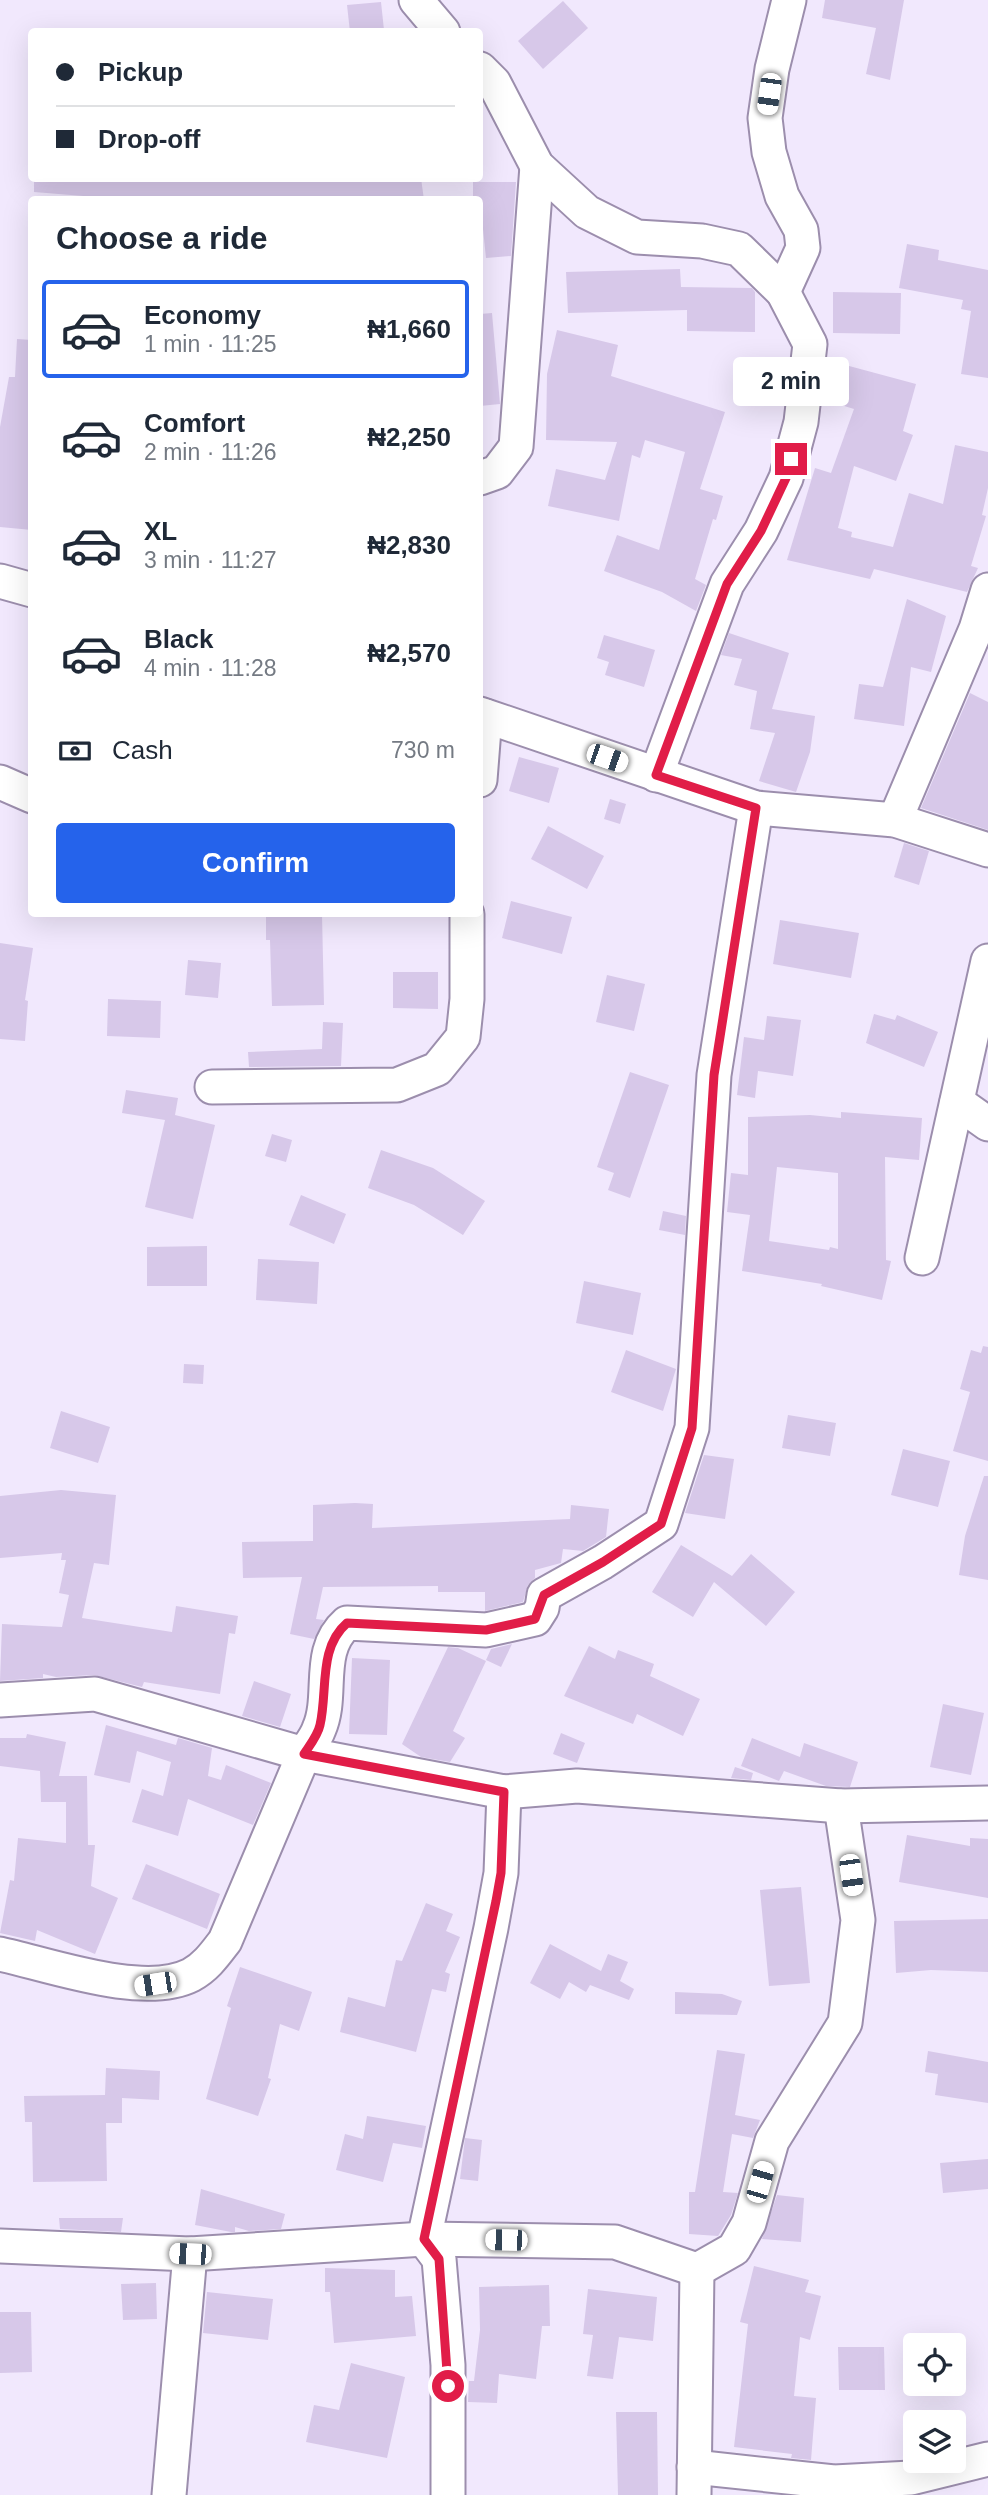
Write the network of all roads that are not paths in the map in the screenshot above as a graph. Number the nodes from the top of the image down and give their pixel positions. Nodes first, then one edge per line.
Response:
1 (416, 0) edge
2 (789, 0) edge
3 (440, 28) edge
4 (483, 72) edge
5 (537, 166) junction
6 (783, 292) junction
7 (483, 477) edge
8 (0, 581) edge
9 (28, 589) edge
10 (988, 590) edge
11 (483, 715) edge
12 (656, 775) junction
13 (0, 782) edge
14 (28, 794) edge
15 (756, 808) junction
16 (895, 820) junction
17 (988, 850) edge
18 (467, 917) edge
19 (988, 961) edge
20 (212, 1087) dead end
21 (957, 1102) junction
22 (988, 1124) edge
23 (922, 1258) dead end
24 (0, 1700) edge
25 (304, 1754) junction
26 (504, 1792) junction
27 (988, 1803) edge
28 (841, 1806) junction
29 (0, 1954) edge
30 (424, 2239) junction
31 (0, 2246) edge
32 (190, 2254) junction
33 (697, 2270) junction
34 (988, 2459) edge
35 (694, 2481) edge
36 (169, 2495) edge
37 (448, 2495) edge

1 - 3 street
2 - 6 street
4 - 5 street
5 - 6 street
5 - 7 street
6 - 12 street
8 - 9 street
10 - 16 street
11 - 12 street
12 - 15 street
13 - 14 street
15 - 16 street
15 - 25 street
16 - 17 street
18 - 20 street
19 - 21 street
21 - 22 street
21 - 23 street
24 - 25 street
25 - 26 street
25 - 29 street
26 - 28 street
26 - 30 street
27 - 28 street
28 - 33 street
30 - 32 street
30 - 33 street
30 - 37 street
31 - 32 street
32 - 36 street
33 - 35 street
34 - 35 street

